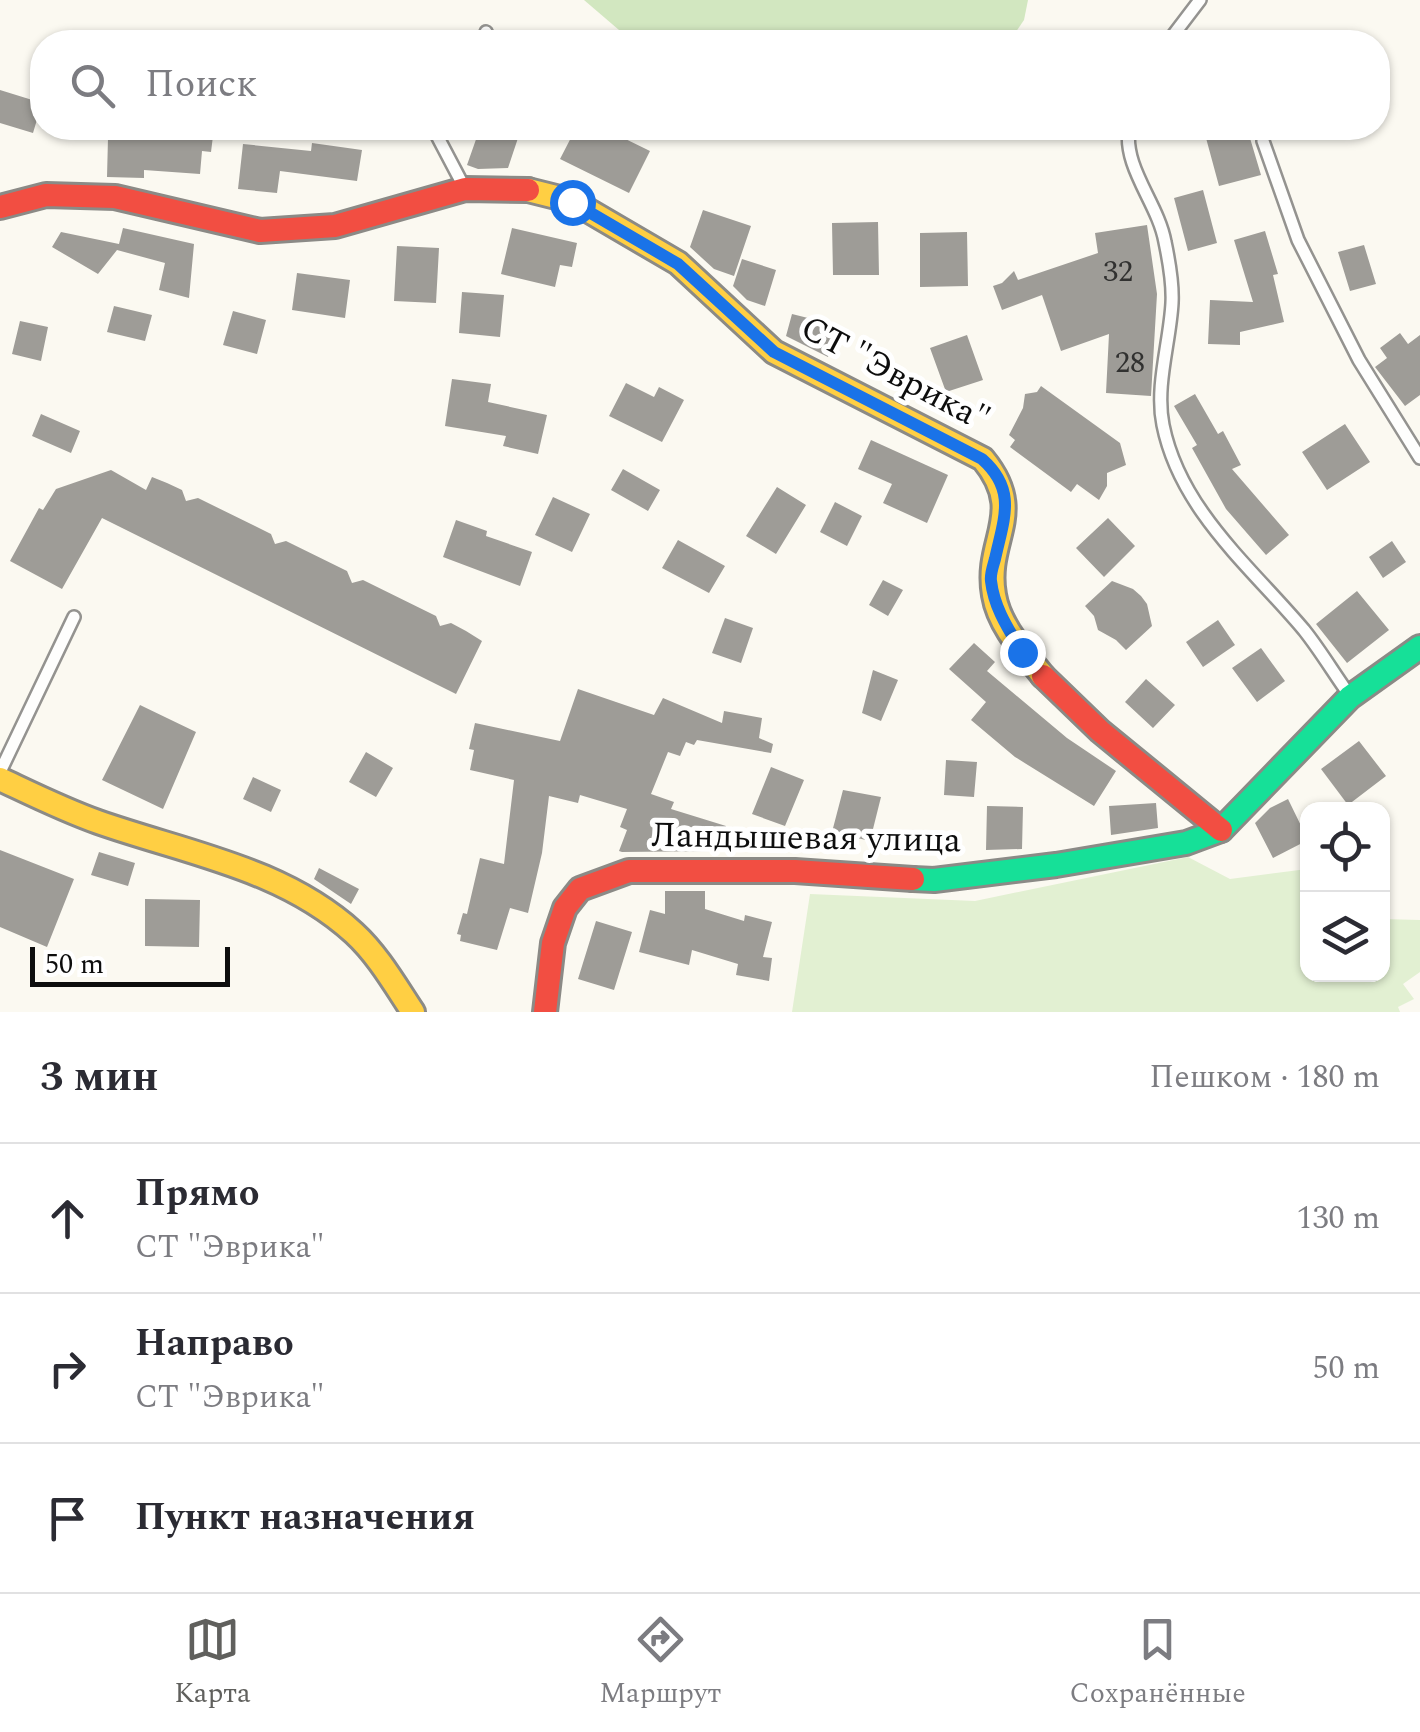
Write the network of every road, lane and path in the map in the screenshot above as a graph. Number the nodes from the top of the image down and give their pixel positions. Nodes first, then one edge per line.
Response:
1 (1200, 0) edge
2 (1177, 30) edge
3 (439, 140) edge
4 (1127, 140) edge
5 (1263, 141) dead end
6 (465, 189) junction
7 (0, 207) edge
8 (1420, 458) edge
9 (74, 616) dead end
10 (1420, 647) edge
11 (1350, 697) junction
12 (0, 775) edge
13 (1221, 830) junction
14 (413, 1012) edge
15 (545, 1012) edge

1 - 2 lane
3 - 6 lane
4 - 11 lane
5 - 8 lane
6 - 7 street, СТ "Эврика"
6 - 13 street, СТ "Эврика"
9 - 12 lane
10 - 11 street
11 - 13 street
12 - 14 street
13 - 15 street, Ландышевая улица

